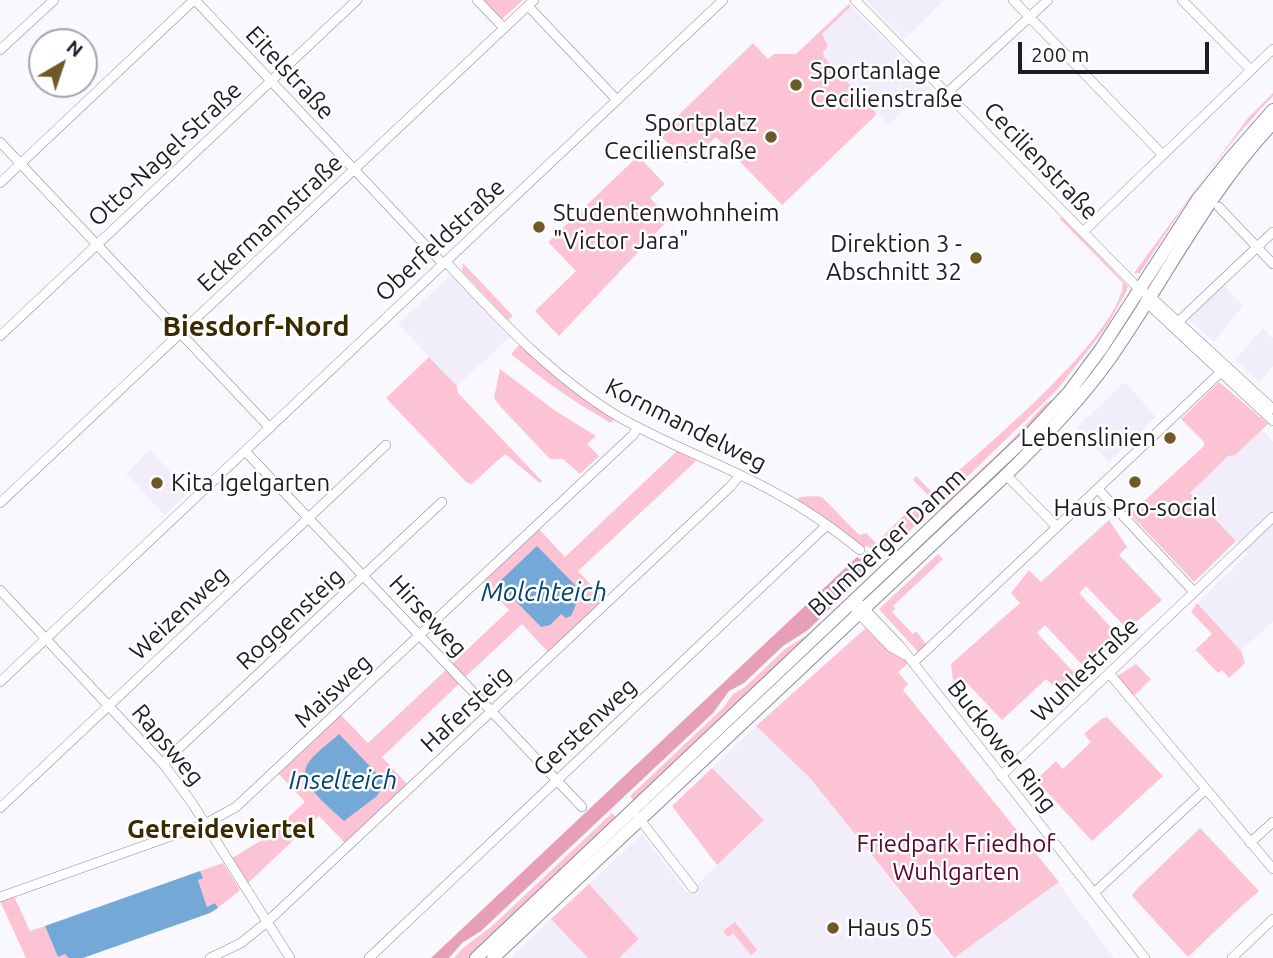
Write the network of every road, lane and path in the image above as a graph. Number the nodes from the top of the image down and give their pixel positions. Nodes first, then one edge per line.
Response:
1 (54, 0) edge
2 (194, 0) edge
3 (356, 0) edge
4 (477, 0) edge
5 (723, 0) edge
6 (1013, 0) edge
7 (1048, 0) edge
8 (1182, 0) edge
9 (858, 1) edge
10 (531, 3) edge
11 (1029, 18) junction
12 (504, 28) junction
13 (0, 50) edge
14 (1273, 50) edge
15 (1251, 70) junction
16 (271, 81) junction
17 (947, 93) junction
18 (617, 100) junction
19 (1273, 110) edge
20 (1273, 123) edge
21 (0, 142) edge
22 (1162, 154) junction
23 (20, 163) junction
24 (355, 170) junction
25 (0, 183) edge
26 (1219, 206) dead end
27 (1083, 232) junction
28 (1273, 232) edge
29 (97, 245) junction
30 (1257, 247) junction
31 (444, 263) junction
32 (1273, 264) edge
33 (1145, 296) junction
34 (1178, 321) junction
35 (181, 333) junction
36 (0, 336) edge
37 (1221, 372) junction
38 (1273, 409) edge
39 (1273, 421) edge
40 (638, 427) junction
41 (270, 428) junction
42 (386, 445) dead end
43 (245, 452) junction
44 (1006, 475) junction
45 (739, 476) junction
46 (1098, 489) junction
47 (442, 502) dead end
48 (0, 503) edge
49 (1273, 517) edge
50 (308, 518) junction
51 (827, 525) junction
52 (1057, 527) junction
53 (860, 550) dead end
54 (364, 576) junction
55 (0, 590) edge
56 (1194, 592) junction
57 (857, 606) junction
58 (420, 636) junction
59 (46, 639) junction
60 (910, 659) junction
61 (1109, 673) junction
62 (0, 682) edge
63 (109, 706) junction
64 (491, 712) junction
65 (163, 763) junction
66 (1001, 776) junction
67 (557, 781) junction
68 (1206, 789) junction
69 (582, 807) dead end
70 (0, 808) edge
71 (636, 815) junction
72 (1273, 822) edge
73 (205, 824) junction
74 (1250, 843) junction
75 (1273, 869) edge
76 (694, 888) dead end
77 (1094, 893) junction
78 (0, 897) edge
79 (1273, 919) edge
80 (267, 922) junction
81 (210, 958) edge
82 (290, 958) edge
83 (369, 958) edge
84 (476, 958) edge
85 (493, 958) edge
86 (1145, 958) edge
87 (1232, 958) edge

1 - 13 street
2 - 16 street, Eitelstraße
2 - 23 street
3 - 16 street, Otto-Nagel-Straße
4 - 12 street
5 - 18 street, Oberfeldstraße
6 - 11 street
7 - 11 street
8 - 15 street
9 - 17 street, Cecilienstraße
10 - 12 street, Eckermannstraße
10 - 18 street
11 - 17 street
11 - 22 street
12 - 24 street, Eckermannstraße
14 - 15 street
15 - 22 street
16 - 24 street, Eitelstraße
16 - 29 street, Otto-Nagel-Straße
17 - 27 street, Cecilienstraße
18 - 31 street, Oberfeldstraße
19 - 33 main road, Blumberger Damm
20 - 33 main road, Blumberger Damm
21 - 23 street
22 - 27 street
23 - 25 street
23 - 29 street
24 - 31 street, Eitelstraße
24 - 35 street, Eckermannstraße
26 - 30 street
27 - 33 street, Cecilienstraße
28 - 30 street
29 - 35 street
29 - 36 street, Otto-Nagel-Straße
30 - 32 street
30 - 34 street
31 - 40 street, Kornmandelweg
31 - 41 street, Oberfeldstraße
33 - 34 street, Cecilienstraße
33 - 37 street, Cecilienstraße
33 - 44 main road, Blumberger Damm
33 - 57 main road, Blumberger Damm
34 - 38 street, Cecilienstraße
35 - 41 street
35 - 48 street, Eckermannstraße
37 - 39 street, Cecilienstraße
37 - 46 street
40 - 45 street, Kornmandelweg
40 - 58 street, Maisweg
41 - 43 street, Oberfeldstraße
42 - 50 street, Weizenweg
43 - 50 street, Hirseweg
43 - 59 street, Oberfeldstraße
44 - 52 street, Blumberger Damm
44 - 57 main road, Blumberger Damm
45 - 51 street, Kornmandelweg
45 - 64 street, Hafersteig
46 - 52 street
46 - 56 street
47 - 54 street, Roggensteig
49 - 56 street, Wuhlestraße
50 - 54 street, Hirseweg
50 - 63 street, Weizenweg
51 - 53 street, Kornmandelweg
51 - 67 street, Gerstenweg
52 - 60 street
54 - 58 street, Hirseweg
54 - 65 street, Roggensteig
55 - 59 street, Rapsweg
56 - 61 street, Wuhlestraße
57 - 60 street, Buckower Ring
57 - 71 main road, Blumberger Damm
58 - 64 street, Hirseweg
58 - 73 street, Maisweg
59 - 62 street, Oberfeldstraße
59 - 63 street, Rapsweg
60 - 66 street, Buckower Ring
61 - 66 street, Wuhlestraße
61 - 68 street
63 - 65 street, Rapsweg
63 - 70 street, Weizenweg
64 - 67 street, Hirseweg
64 - 80 street, Hafersteig
65 - 73 street, Rapsweg
66 - 77 street, Buckower Ring
67 - 69 street, Hirseweg
67 - 83 street, Gerstenweg
68 - 74 street
68 - 77 street
71 - 76 street
71 - 84 main road, Blumberger Damm
71 - 85 main road, Blumberger Damm
72 - 74 street
73 - 78 street, Maisweg
73 - 80 street, Rapsweg
74 - 75 street
77 - 86 street, Buckower Ring
79 - 87 street
80 - 81 street, Hafersteig
80 - 82 street, Rapsweg

